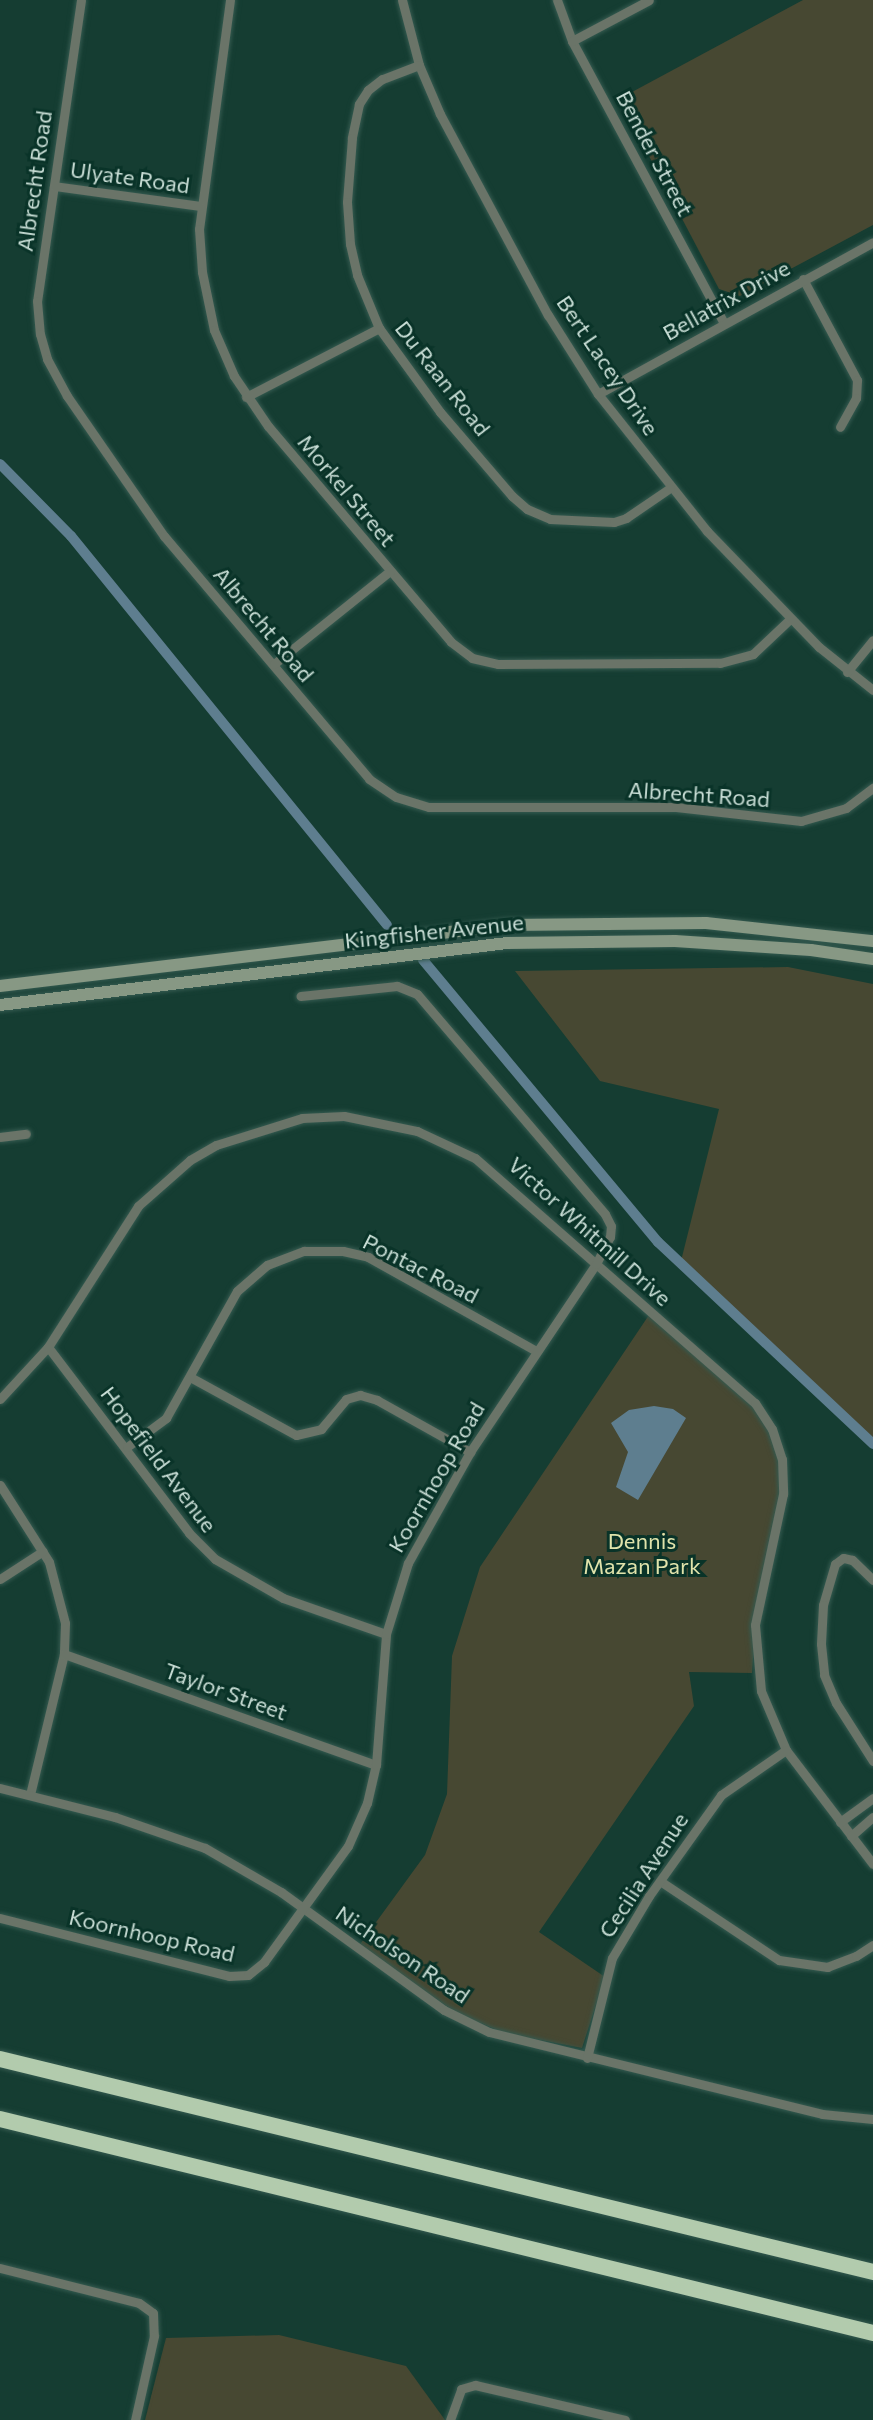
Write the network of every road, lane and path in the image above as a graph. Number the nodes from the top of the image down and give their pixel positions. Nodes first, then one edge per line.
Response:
1 (81, 0) edge
2 (230, 0) edge
3 (402, 0) edge
4 (557, 0) edge
5 (649, 0) edge
6 (572, 41) junction
7 (418, 65) junction
8 (54, 186) junction
9 (200, 206) junction
10 (873, 242) edge
11 (803, 279) junction
12 (724, 323) junction
13 (379, 328) junction
14 (598, 394) junction
15 (246, 397) junction
16 (840, 427) dead end
17 (670, 488) junction
18 (390, 571) junction
19 (790, 619) junction
20 (873, 640) edge
21 (274, 664) junction
22 (847, 672) junction
23 (873, 690) edge
24 (873, 788) edge
25 (873, 941) edge
26 (873, 959) edge
27 (0, 987) edge
28 (301, 996) dead end
29 (0, 1005) edge
30 (26, 1134) dead end
31 (0, 1137) edge
32 (596, 1264) junction
33 (48, 1347) junction
34 (536, 1351) junction
35 (190, 1377) junction
36 (0, 1399) edge
37 (127, 1447) junction
38 (470, 1452) junction
39 (0, 1485) edge
40 (43, 1551) junction
41 (0, 1579) edge
42 (873, 1580) edge
43 (386, 1634) junction
44 (64, 1654) junction
45 (786, 1750) junction
46 (873, 1761) edge
47 (376, 1765) junction
48 (0, 1788) edge
49 (30, 1795) junction
50 (873, 1798) edge
51 (873, 1817) edge
52 (840, 1822) junction
53 (851, 1836) junction
54 (873, 1864) edge
55 (660, 1881) junction
56 (304, 1910) junction
57 (0, 1918) edge
58 (873, 1945) edge
59 (587, 2058) junction
60 (0, 2059) edge
61 (873, 2119) edge
62 (0, 2120) edge
63 (0, 2268) edge
64 (873, 2272) edge
65 (873, 2333) edge
66 (135, 2420) edge
67 (450, 2420) edge
68 (625, 2420) edge

1 - 8 street, Albrecht Road
2 - 9 street, Morkel Street
3 - 7 street, Bert Lacey Drive
4 - 6 street, Bender Street
5 - 6 street
6 - 12 street, Bender Street
7 - 13 street, Du Raan Road
7 - 14 street, Bert Lacey Drive
8 - 9 street, Ulyate Road
8 - 21 street, Albrecht Road
9 - 15 street, Morkel Street
10 - 11 street, Bellatrix Drive
11 - 12 street, Bellatrix Drive
11 - 16 street
12 - 14 street, Bellatrix Drive
13 - 15 street
13 - 17 street, Du Raan Road
14 - 17 street, Bert Lacey Drive
15 - 18 street, Morkel Street
17 - 19 street, Bert Lacey Drive
18 - 19 street, Morkel Street
18 - 21 street
19 - 22 street, Bert Lacey Drive
20 - 22 street
21 - 24 street, Albrecht Road
22 - 23 street, Bert Lacey Drive
25 - 27 street, Kingfisher Avenue
26 - 29 street, Kingfisher Avenue
28 - 32 street, Koornhoop Road
30 - 31 street
32 - 33 street, Victor Whitmill Drive
32 - 34 street, Koornhoop Road
32 - 45 street, Victor Whitmill Drive
33 - 36 street, Victor Whitmill Drive
33 - 37 street, Hopefield Avenue
34 - 35 street, Pontac Road
34 - 38 street, Koornhoop Road
35 - 37 street, Pontac Road
35 - 38 street
37 - 43 street, Hopefield Avenue
38 - 43 street, Koornhoop Road
39 - 40 street
40 - 41 street
40 - 44 street
42 - 46 street
43 - 47 street, Koornhoop Road
44 - 47 street, Taylor Street
44 - 49 street
45 - 52 street, Victor Whitmill Drive
45 - 55 street, Cecilia Avenue
47 - 56 street, Koornhoop Road
48 - 49 street, Nicholson Road
49 - 56 street, Nicholson Road
50 - 52 street
51 - 53 street
52 - 53 street, Victor Whitmill Drive
53 - 54 street, Victor Whitmill Drive
55 - 58 street
55 - 59 street, Cecilia Avenue
56 - 57 street, Koornhoop Road
56 - 59 street, Nicholson Road
59 - 61 street, Nicholson Road
60 - 64 highway
62 - 65 highway
63 - 66 street
67 - 68 street

